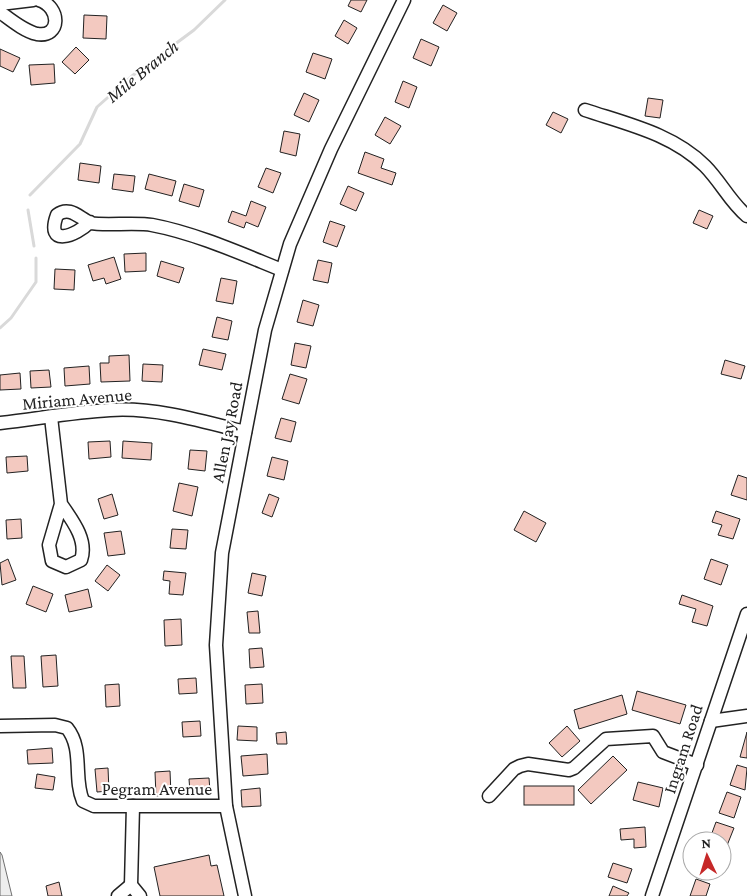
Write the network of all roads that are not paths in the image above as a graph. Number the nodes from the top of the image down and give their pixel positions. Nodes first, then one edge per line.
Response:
1 (33, 0) edge
2 (39, 0) edge
3 (404, 0) edge
4 (0, 4) edge
5 (0, 12) edge
6 (586, 110) dead end
7 (747, 216) edge
8 (90, 222) dead end
9 (282, 270) junction
10 (51, 417) junction
11 (0, 423) edge
12 (245, 432) junction
13 (61, 504) dead end
14 (747, 614) edge
15 (747, 716) edge
16 (711, 721) junction
17 (0, 726) edge
18 (697, 765) junction
19 (490, 796) dead end
20 (133, 806) junction
21 (226, 806) junction
22 (131, 885) junction
23 (118, 896) edge
24 (140, 896) edge
25 (246, 896) edge
26 (652, 896) edge

1 - 4 street
2 - 5 street
3 - 9 street, Allen Jay Road
6 - 7 street
8 - 9 street
9 - 12 street, Allen Jay Road
10 - 11 street, Miriam Avenue
10 - 12 street, Miriam Avenue
10 - 13 street
12 - 21 street, Allen Jay Road
14 - 16 street, Ingram Road
15 - 16 street
16 - 18 street, Ingram Road
17 - 20 street, Pegram Avenue
18 - 19 street
18 - 26 street, Ingram Road
20 - 21 street, Pegram Avenue
20 - 22 street
21 - 25 street, Allen Jay Road
22 - 23 street
22 - 24 street

